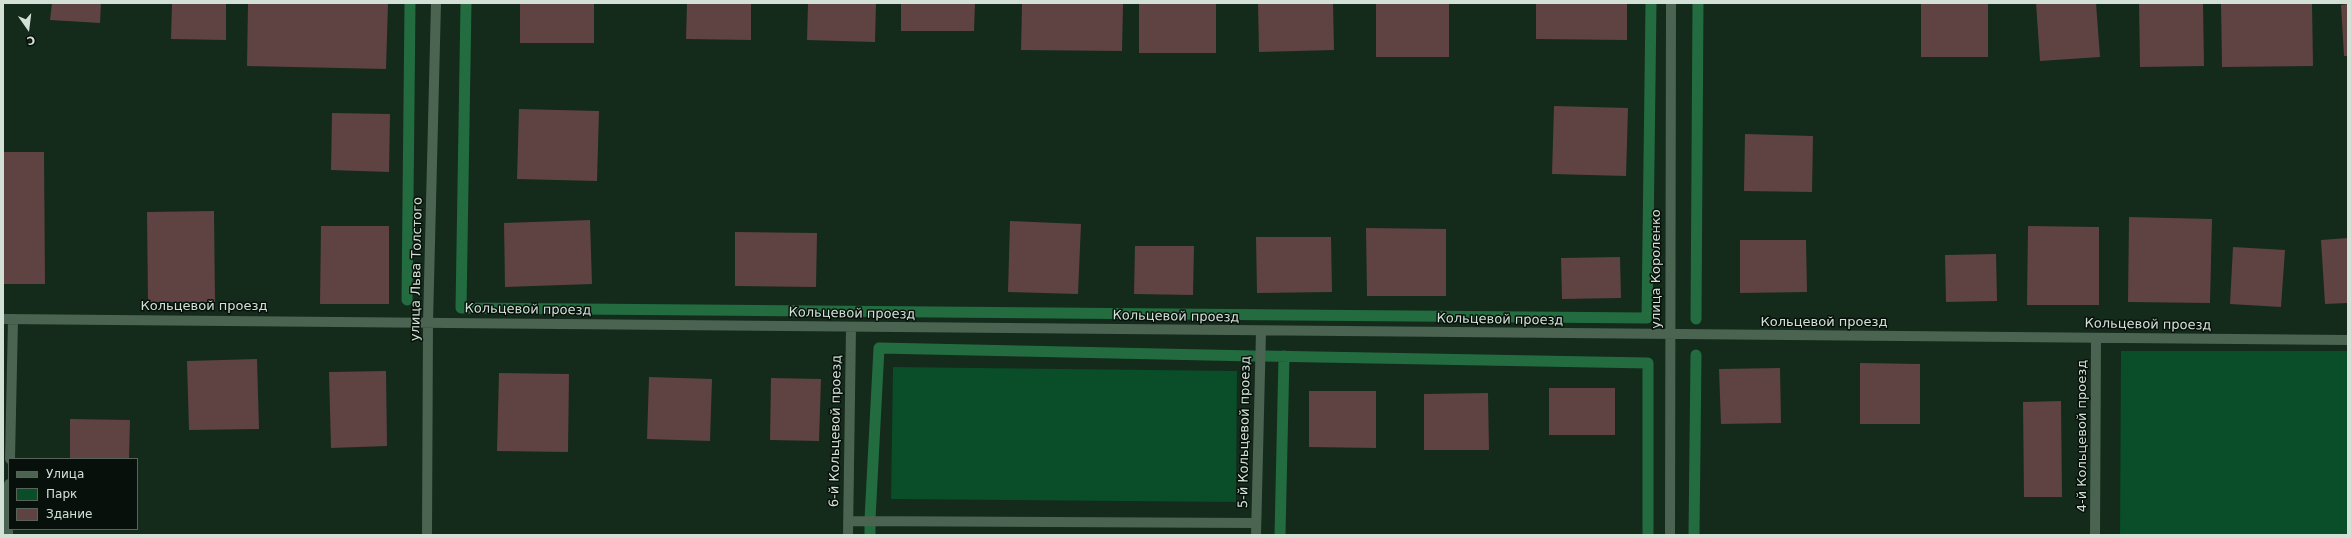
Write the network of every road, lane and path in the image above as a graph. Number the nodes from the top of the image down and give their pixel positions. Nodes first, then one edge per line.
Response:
1 (436, 3) edge
2 (1671, 3) edge
3 (8, 319) edge
4 (428, 322) junction
5 (851, 327) junction
6 (1260, 330) junction
7 (1670, 334) junction
8 (2096, 338) junction
9 (2348, 340) edge
10 (10, 458) edge
11 (848, 520) junction
12 (1256, 523) junction
13 (427, 535) edge
14 (848, 535) edge
15 (1256, 535) edge
16 (1670, 535) edge
17 (2095, 535) edge

1 - 4 street, улица Льва Толстого
2 - 7 street, улица Короленко
3 - 4 street, Кольцевой проезд
3 - 10 street
4 - 5 street, Кольцевой проезд
4 - 13 street, улица Льва Толстого
5 - 6 street, Кольцевой проезд
5 - 11 street, 6-й Кольцевой проезд
6 - 7 street, Кольцевой проезд
6 - 12 street, 5-й Кольцевой проезд
7 - 8 street, Кольцевой проезд
7 - 16 street, улица Короленко
8 - 9 street, Кольцевой проезд
8 - 17 street, 4-й Кольцевой проезд
11 - 12 street
11 - 14 street, 6-й Кольцевой проезд
12 - 15 street, 5-й Кольцевой проезд

